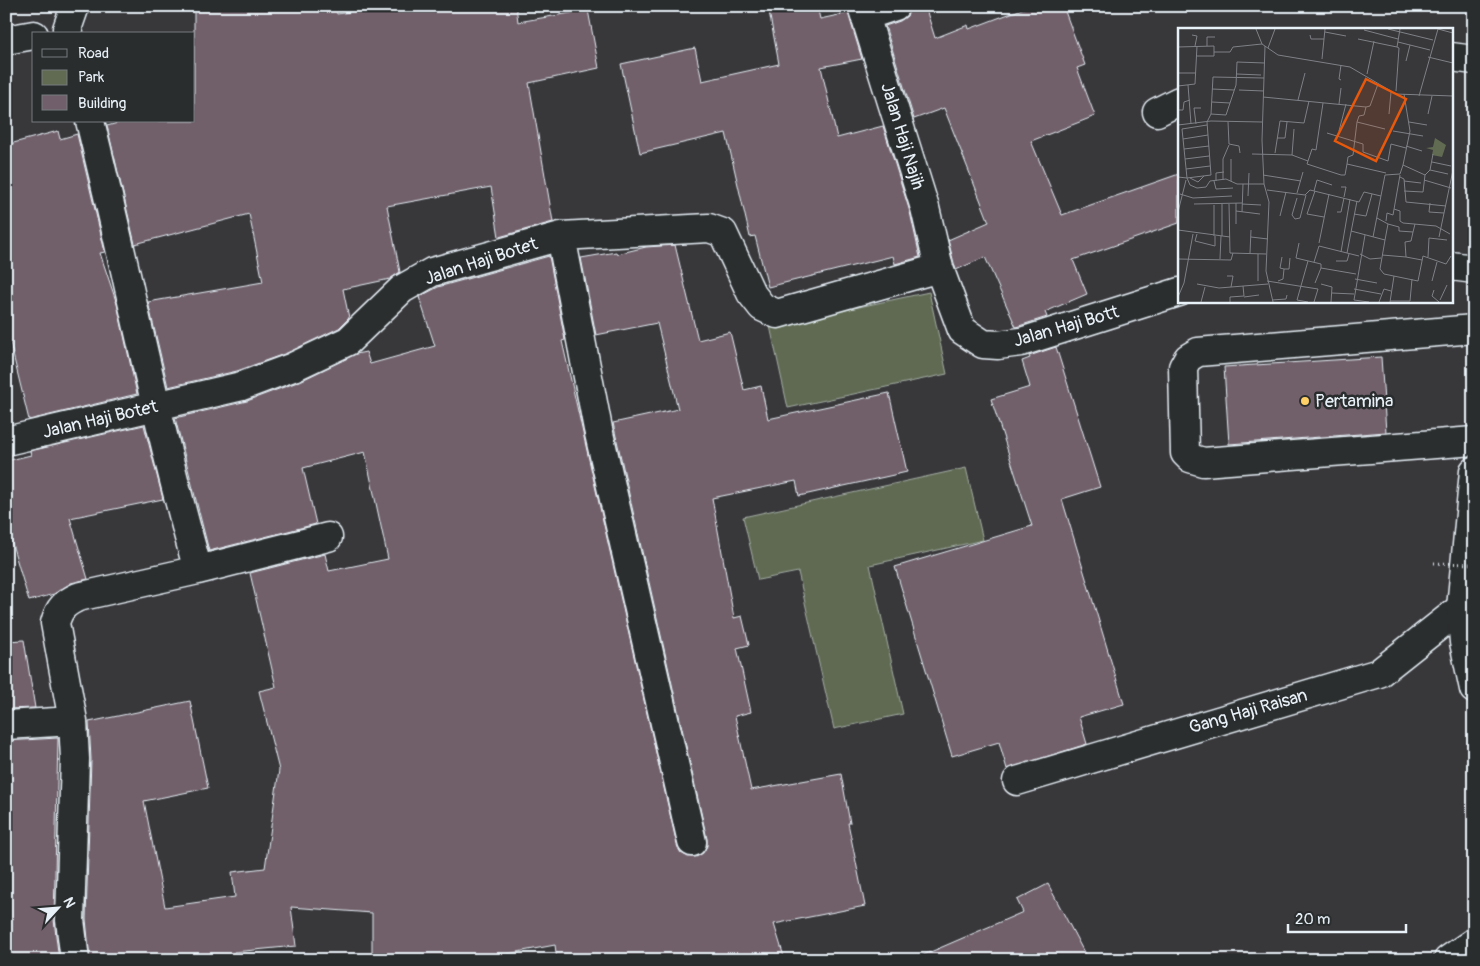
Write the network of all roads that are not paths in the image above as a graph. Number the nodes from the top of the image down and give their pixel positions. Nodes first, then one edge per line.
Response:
1 (895, 6) edge
2 (863, 11) edge
3 (70, 23) edge
4 (46, 32) edge
5 (32, 35) edge
6 (6, 40) edge
7 (1452, 57) edge
8 (1474, 60) edge
9 (90, 122) edge
10 (561, 236) junction
11 (1452, 266) edge
12 (940, 268) junction
13 (1474, 269) edge
14 (1178, 292) edge
15 (1474, 329) edge
16 (155, 407) junction
17 (6, 441) edge
18 (1474, 441) edge
19 (1474, 471) edge
20 (328, 537) dead end
21 (198, 570) junction
22 (1461, 608) junction
23 (1474, 689) edge
24 (73, 721) junction
25 (6, 726) edge
26 (1017, 781) dead end
27 (692, 842) dead end
28 (1474, 942) edge
29 (75, 960) edge
30 (1448, 960) edge

1 - 2 street
2 - 12 street, Jalan Haji Najih
3 - 4 street
5 - 6 street
7 - 8 street
9 - 16 street
10 - 12 street, Jalan Haji Botet
10 - 16 street, Jalan Haji Botet
10 - 27 street
11 - 13 street
12 - 14 street, Jalan Haji Bott
15 - 18 street
16 - 17 street, Jalan Haji Botet
16 - 21 street
19 - 22 street
20 - 21 street
21 - 24 street
22 - 23 street
22 - 26 street, Gang Haji Raisan
24 - 25 street
24 - 29 street
28 - 30 street

